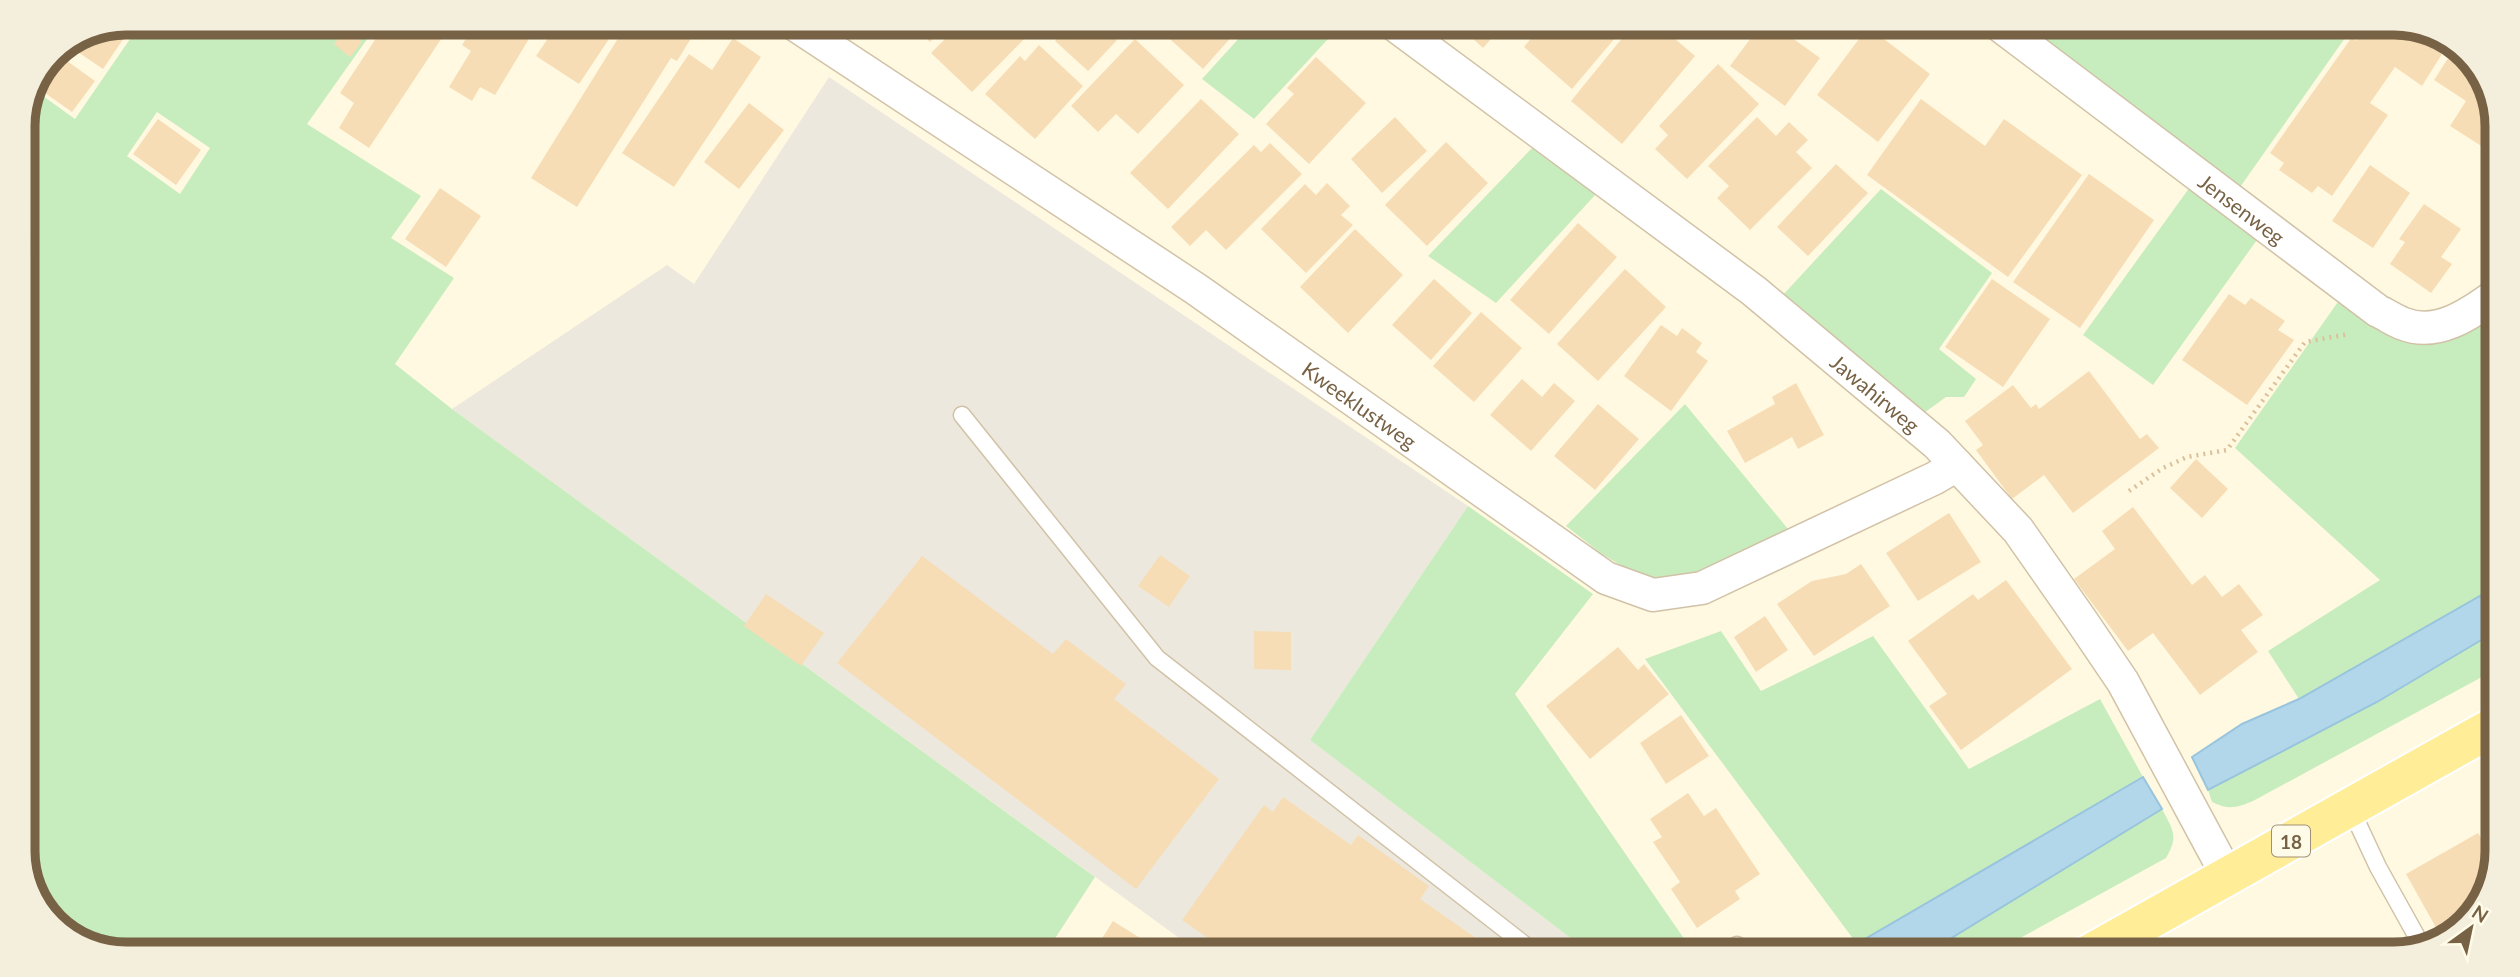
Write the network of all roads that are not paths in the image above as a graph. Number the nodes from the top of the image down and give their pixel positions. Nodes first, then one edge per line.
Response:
1 (810, 35) edge
2 (1408, 35) edge
3 (2013, 35) edge
4 (2485, 303) edge
5 (962, 415) dead end
6 (1957, 465) junction
7 (2485, 731) edge
8 (2350, 807) junction
9 (2228, 877) junction
10 (2418, 938) edge
11 (1521, 942) edge
12 (2111, 942) edge

1 - 6 street, Kweeklustweg
2 - 6 street, Jawahirweg
3 - 4 street, Jensenweg
5 - 11 lane
6 - 9 street, Jawahirweg
7 - 8 main road, 18
8 - 9 main road, 18
8 - 10 lane
9 - 12 main road, 18

